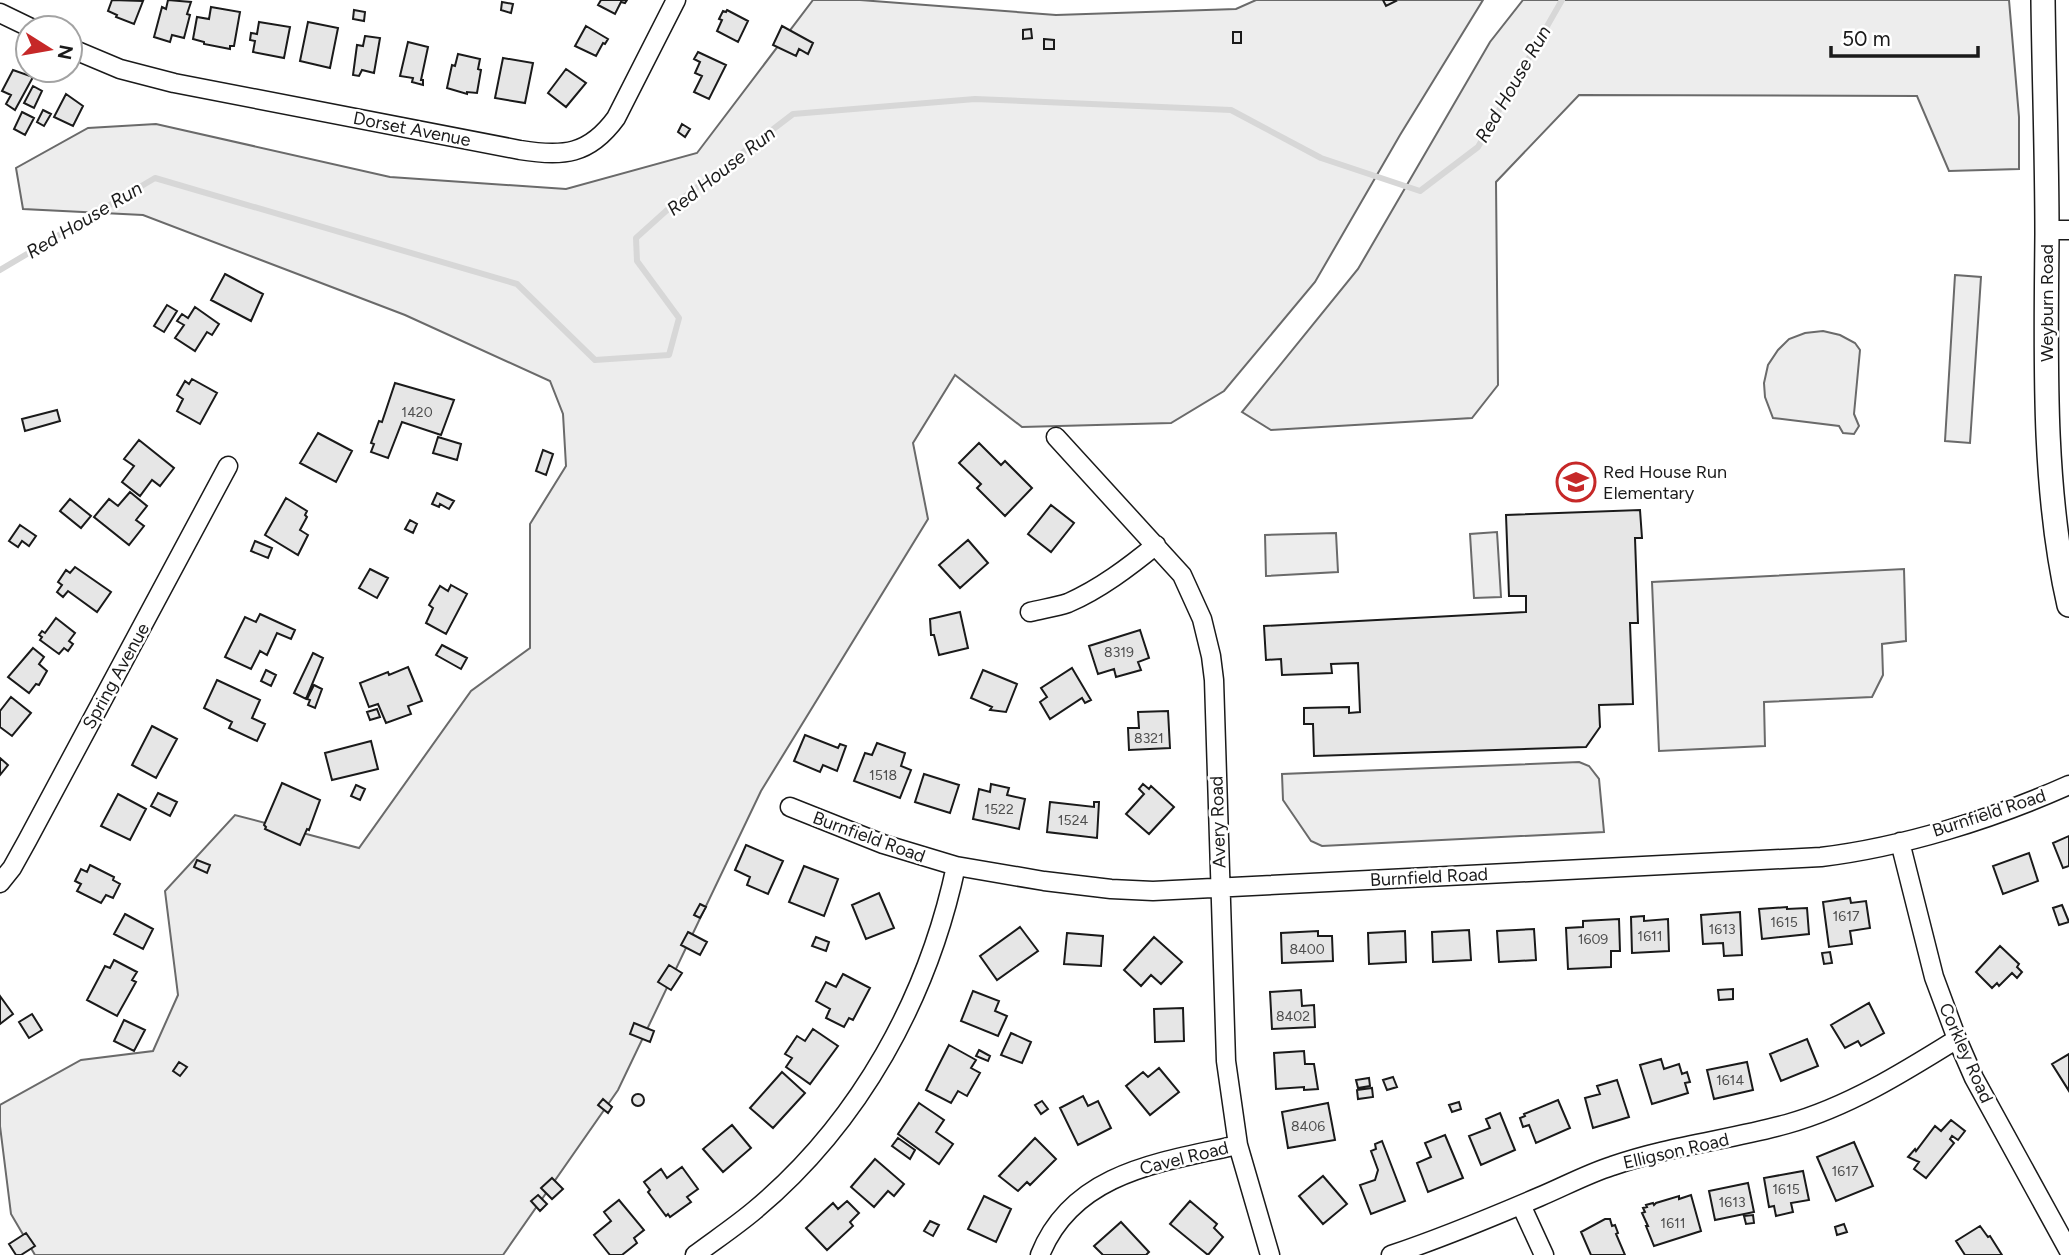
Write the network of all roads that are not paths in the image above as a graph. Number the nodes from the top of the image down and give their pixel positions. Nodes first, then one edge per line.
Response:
1 (676, 0) edge
2 (2043, 3) edge
3 (84, 54) edge
4 (2058, 230) edge
5 (1056, 437) dead end
6 (228, 466) dead end
7 (1156, 545) junction
8 (2069, 605) edge
9 (1030, 612) dead end
10 (2069, 785) edge
11 (790, 807) dead end
12 (1900, 842) junction
13 (957, 866) junction
14 (0, 883) edge
15 (1220, 888) junction
16 (1957, 1039) junction
17 (1238, 1145) junction
18 (1521, 1205) junction
19 (2069, 1251) edge
20 (695, 1255) edge
21 (1040, 1255) edge
22 (1270, 1255) edge
23 (1391, 1255) edge
24 (1544, 1255) edge

1 - 3 street, Dorset Avenue
2 - 4 street, Weyburn Road
4 - 8 street, Weyburn Road
5 - 7 street, Avery Road
6 - 14 street, Spring Avenue
7 - 9 street
7 - 15 street, Avery Road
10 - 12 street, Burnfield Road
11 - 13 street, Burnfield Road
12 - 15 street, Burnfield Road
12 - 16 street, Corkley Road
13 - 15 street, Burnfield Road
13 - 20 street
15 - 17 street, Avery Road
16 - 18 street, Elligson Road
16 - 19 street, Corkley Road
17 - 21 street, Cavel Road
17 - 22 street, Avery Road
18 - 23 street, Elligson Road
18 - 24 street

